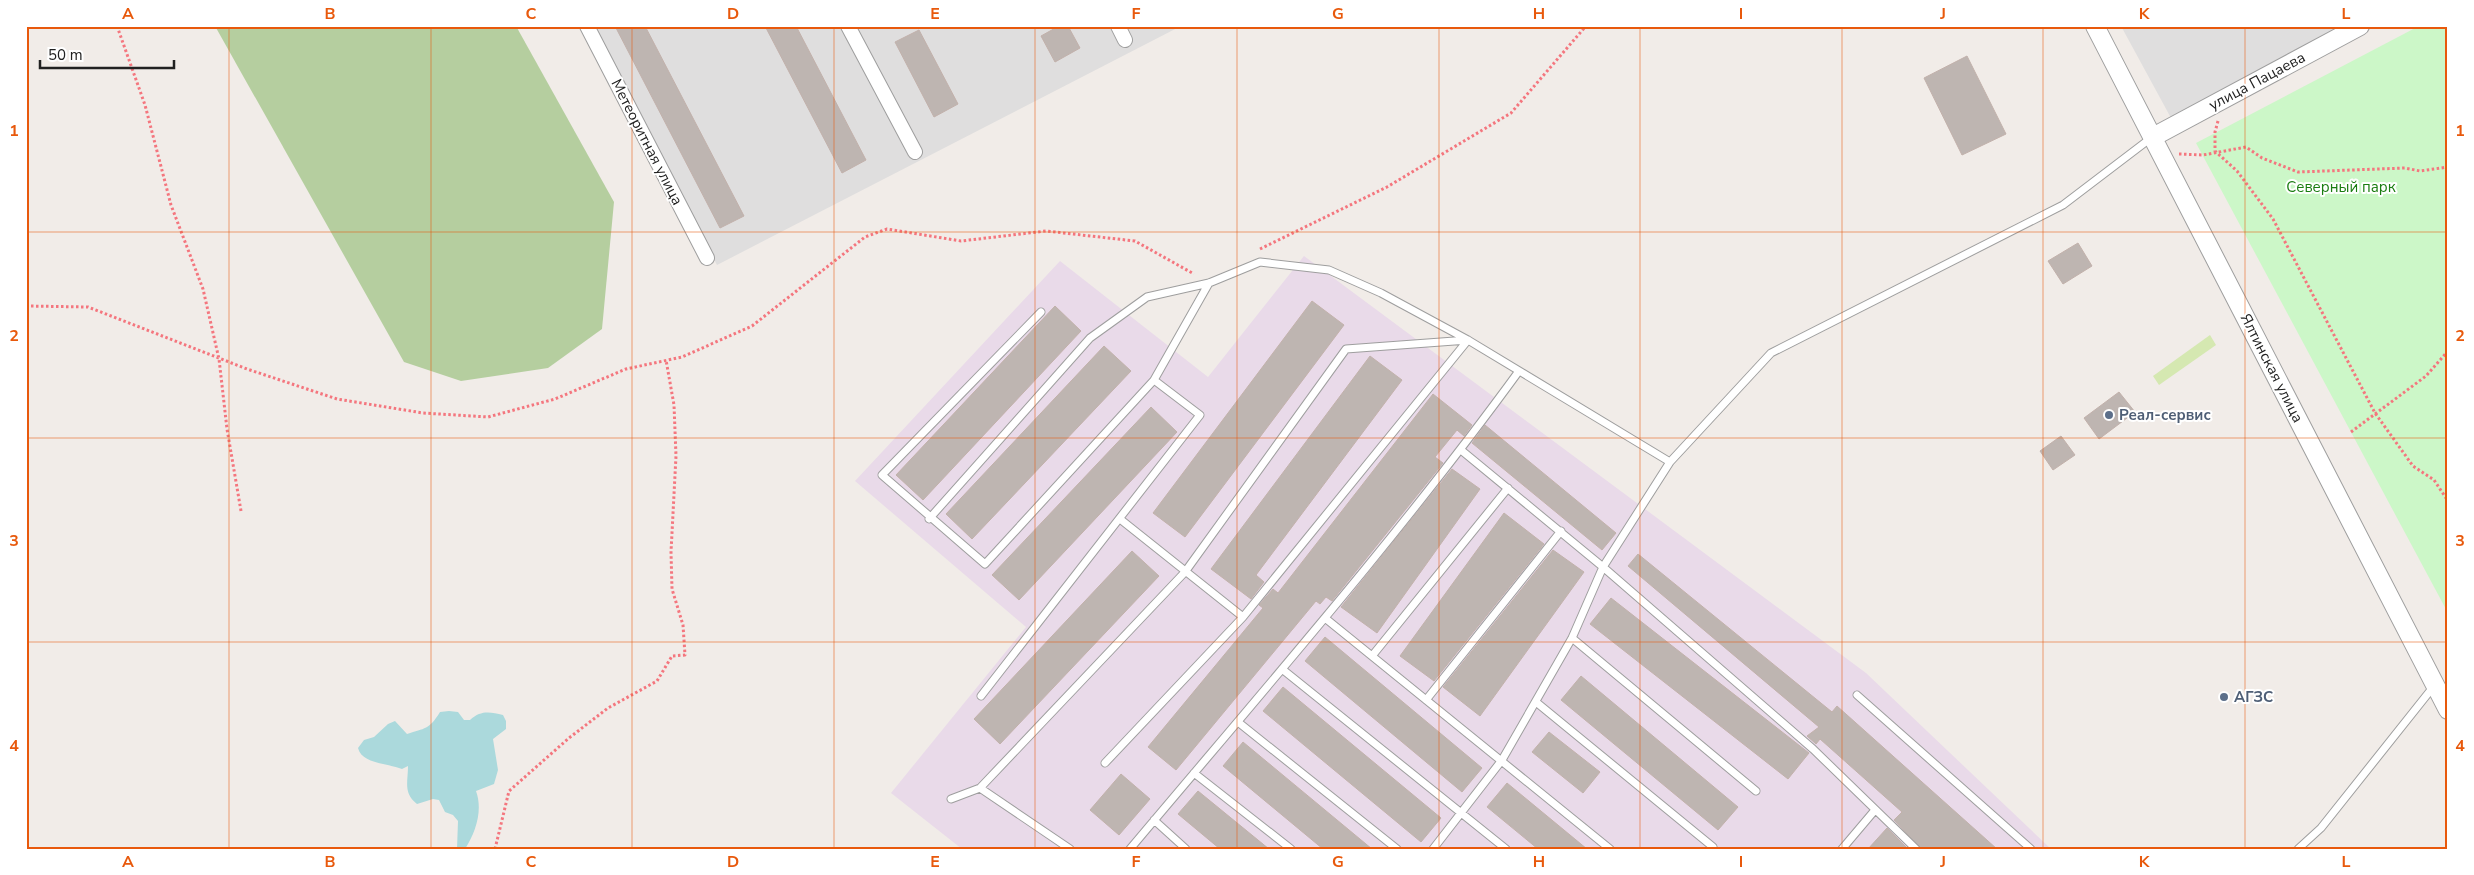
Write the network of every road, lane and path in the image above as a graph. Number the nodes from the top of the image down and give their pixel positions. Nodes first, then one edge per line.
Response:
1 (117, 26) edge
2 (587, 26) edge
3 (848, 26) edge
4 (1118, 26) edge
5 (1586, 26) edge
6 (2095, 26) edge
7 (2360, 26) edge
8 (1125, 40) dead end
9 (2224, 99) junction
10 (2153, 137) junction
11 (2215, 151) junction
12 (915, 152) dead end
13 (2164, 157) junction
14 (2448, 167) edge
15 (1256, 252) dead end
16 (707, 258) dead end
17 (1209, 283) junction
18 (26, 306) edge
19 (1041, 312) dead end
20 (1468, 340) junction
21 (2448, 351) edge
22 (220, 359) junction
23 (666, 360) junction
24 (1519, 371) junction
25 (1154, 380) junction
26 (2375, 413) junction
27 (2351, 432) dead end
28 (1461, 450) junction
29 (1670, 462) junction
30 (1508, 488) junction
31 (2448, 501) edge
32 (241, 511) dead end
33 (930, 518) junction
34 (1120, 519) junction
35 (1561, 531) junction
36 (1603, 567) junction
37 (1185, 572) junction
38 (1243, 617) junction
39 (1325, 618) junction
40 (1572, 638) junction
41 (1372, 656) junction
42 (1282, 669) junction
43 (2435, 685) junction
44 (1856, 695) dead end
45 (981, 696) dead end
46 (1426, 700) junction
47 (1536, 702) junction
48 (2448, 710) edge
49 (1238, 722) junction
50 (1502, 760) junction
51 (1105, 762) dead end
52 (1194, 773) junction
53 (980, 788) junction
54 (1756, 792) dead end
55 (951, 800) dead end
56 (1875, 810) junction
57 (1461, 813) junction
58 (1154, 820) junction
59 (1713, 846) dead end
60 (495, 849) edge
61 (1070, 849) edge
62 (1130, 849) edge
63 (1186, 849) edge
64 (1291, 849) edge
65 (1397, 849) edge
66 (1433, 849) edge
67 (1506, 849) edge
68 (1610, 849) edge
69 (1842, 849) edge
70 (1916, 849) edge
71 (2030, 849) edge
72 (2298, 849) edge

1 - 22 path
2 - 16 street, Метеоритная улица
3 - 12 street
4 - 8 street
5 - 15 path
6 - 10 street, Ялтинская улица
7 - 9 street, улица Пацаева
9 - 10 street, улица Пацаева
9 - 11 path
10 - 13 street, Ялтинская улица
10 - 29 lane
11 - 13 path
11 - 14 path
11 - 26 path
13 - 43 street, Ялтинская улица
17 - 20 lane
17 - 23 path
17 - 25 lane
17 - 33 lane
18 - 22 path
19 - 33 lane
20 - 24 lane
20 - 37 lane
20 - 38 lane
21 - 26 path
22 - 23 path
22 - 32 path
23 - 60 path
24 - 28 lane
24 - 29 lane
25 - 33 lane
25 - 34 lane
26 - 27 path
26 - 31 path
28 - 30 lane
28 - 39 lane
29 - 36 lane
30 - 35 lane
30 - 41 lane
34 - 37 lane
34 - 45 lane
35 - 36 lane
35 - 46 lane
36 - 40 lane
36 - 56 lane
37 - 38 lane
37 - 53 lane
38 - 51 lane
39 - 41 lane
39 - 42 lane
40 - 47 lane
40 - 54 lane
41 - 46 lane
42 - 49 lane
42 - 57 lane
43 - 48 street, Ялтинская улица
43 - 72 lane
44 - 71 lane
46 - 50 lane
47 - 50 lane
47 - 59 lane
49 - 52 lane
49 - 65 lane
50 - 57 lane
50 - 68 lane
52 - 58 lane
52 - 64 lane
53 - 55 lane
53 - 61 lane
56 - 69 lane
56 - 70 lane
57 - 66 lane
57 - 67 lane
58 - 62 lane
58 - 63 lane

